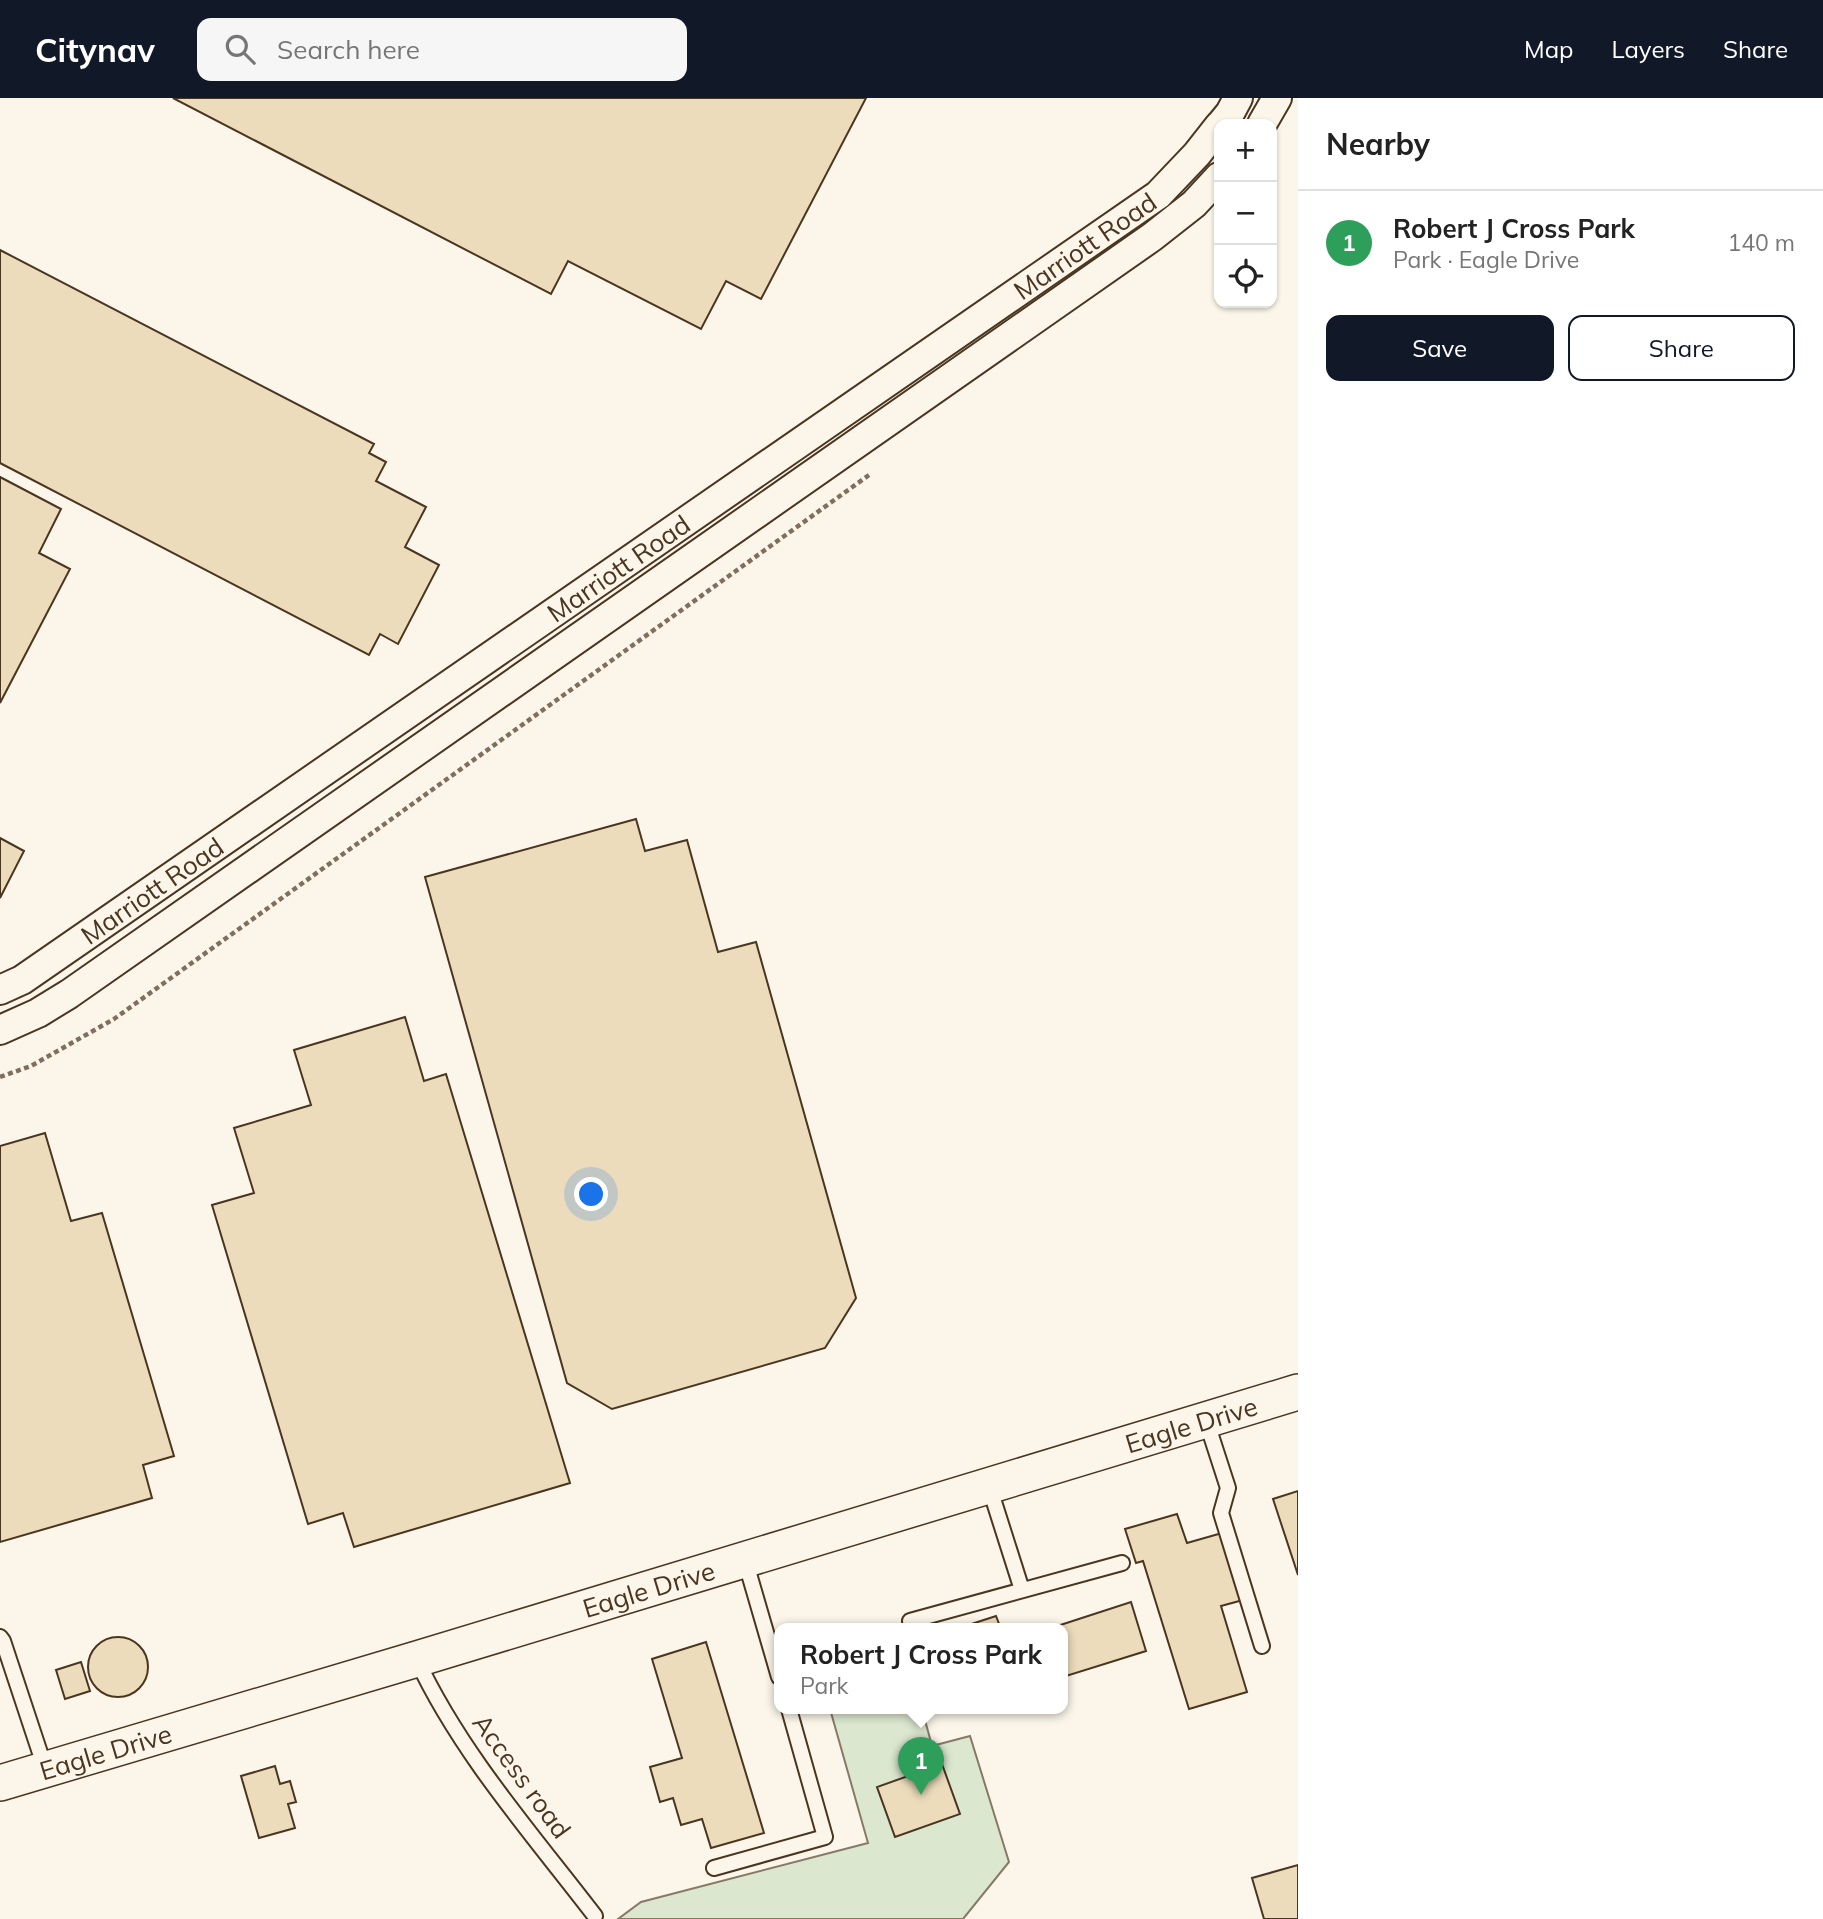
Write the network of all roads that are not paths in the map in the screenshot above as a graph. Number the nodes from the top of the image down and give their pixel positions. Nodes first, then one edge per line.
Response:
1 (1238, 98) edge
2 (1277, 98) edge
3 (1224, 119) edge
4 (1265, 119) edge
5 (1214, 133) edge
6 (1214, 182) edge
7 (0, 990) edge
8 (0, 1030) edge
9 (1298, 1392) edge
10 (1206, 1420) junction
11 (989, 1486) junction
12 (745, 1560) junction
13 (1122, 1563) dead end
14 (1022, 1590) junction
15 (910, 1621) dead end
16 (0, 1637) edge
17 (1262, 1646) dead end
18 (417, 1659) junction
19 (774, 1660) edge
20 (790, 1714) edge
21 (46, 1770) junction
22 (0, 1783) edge
23 (714, 1868) dead end
24 (595, 1916) dead end

1 - 3 street, Marriott Road
2 - 4 street
5 - 7 street, Marriott Road
6 - 8 street, Marriott Road
9 - 10 street, Eagle Drive
10 - 11 street, Eagle Drive
10 - 17 lane
11 - 12 street, Eagle Drive
11 - 14 lane
12 - 18 street, Eagle Drive
12 - 19 lane
13 - 14 lane
14 - 15 lane
16 - 21 lane
18 - 21 street, Eagle Drive
18 - 24 lane, Access road
20 - 23 lane
21 - 22 street, Eagle Drive

